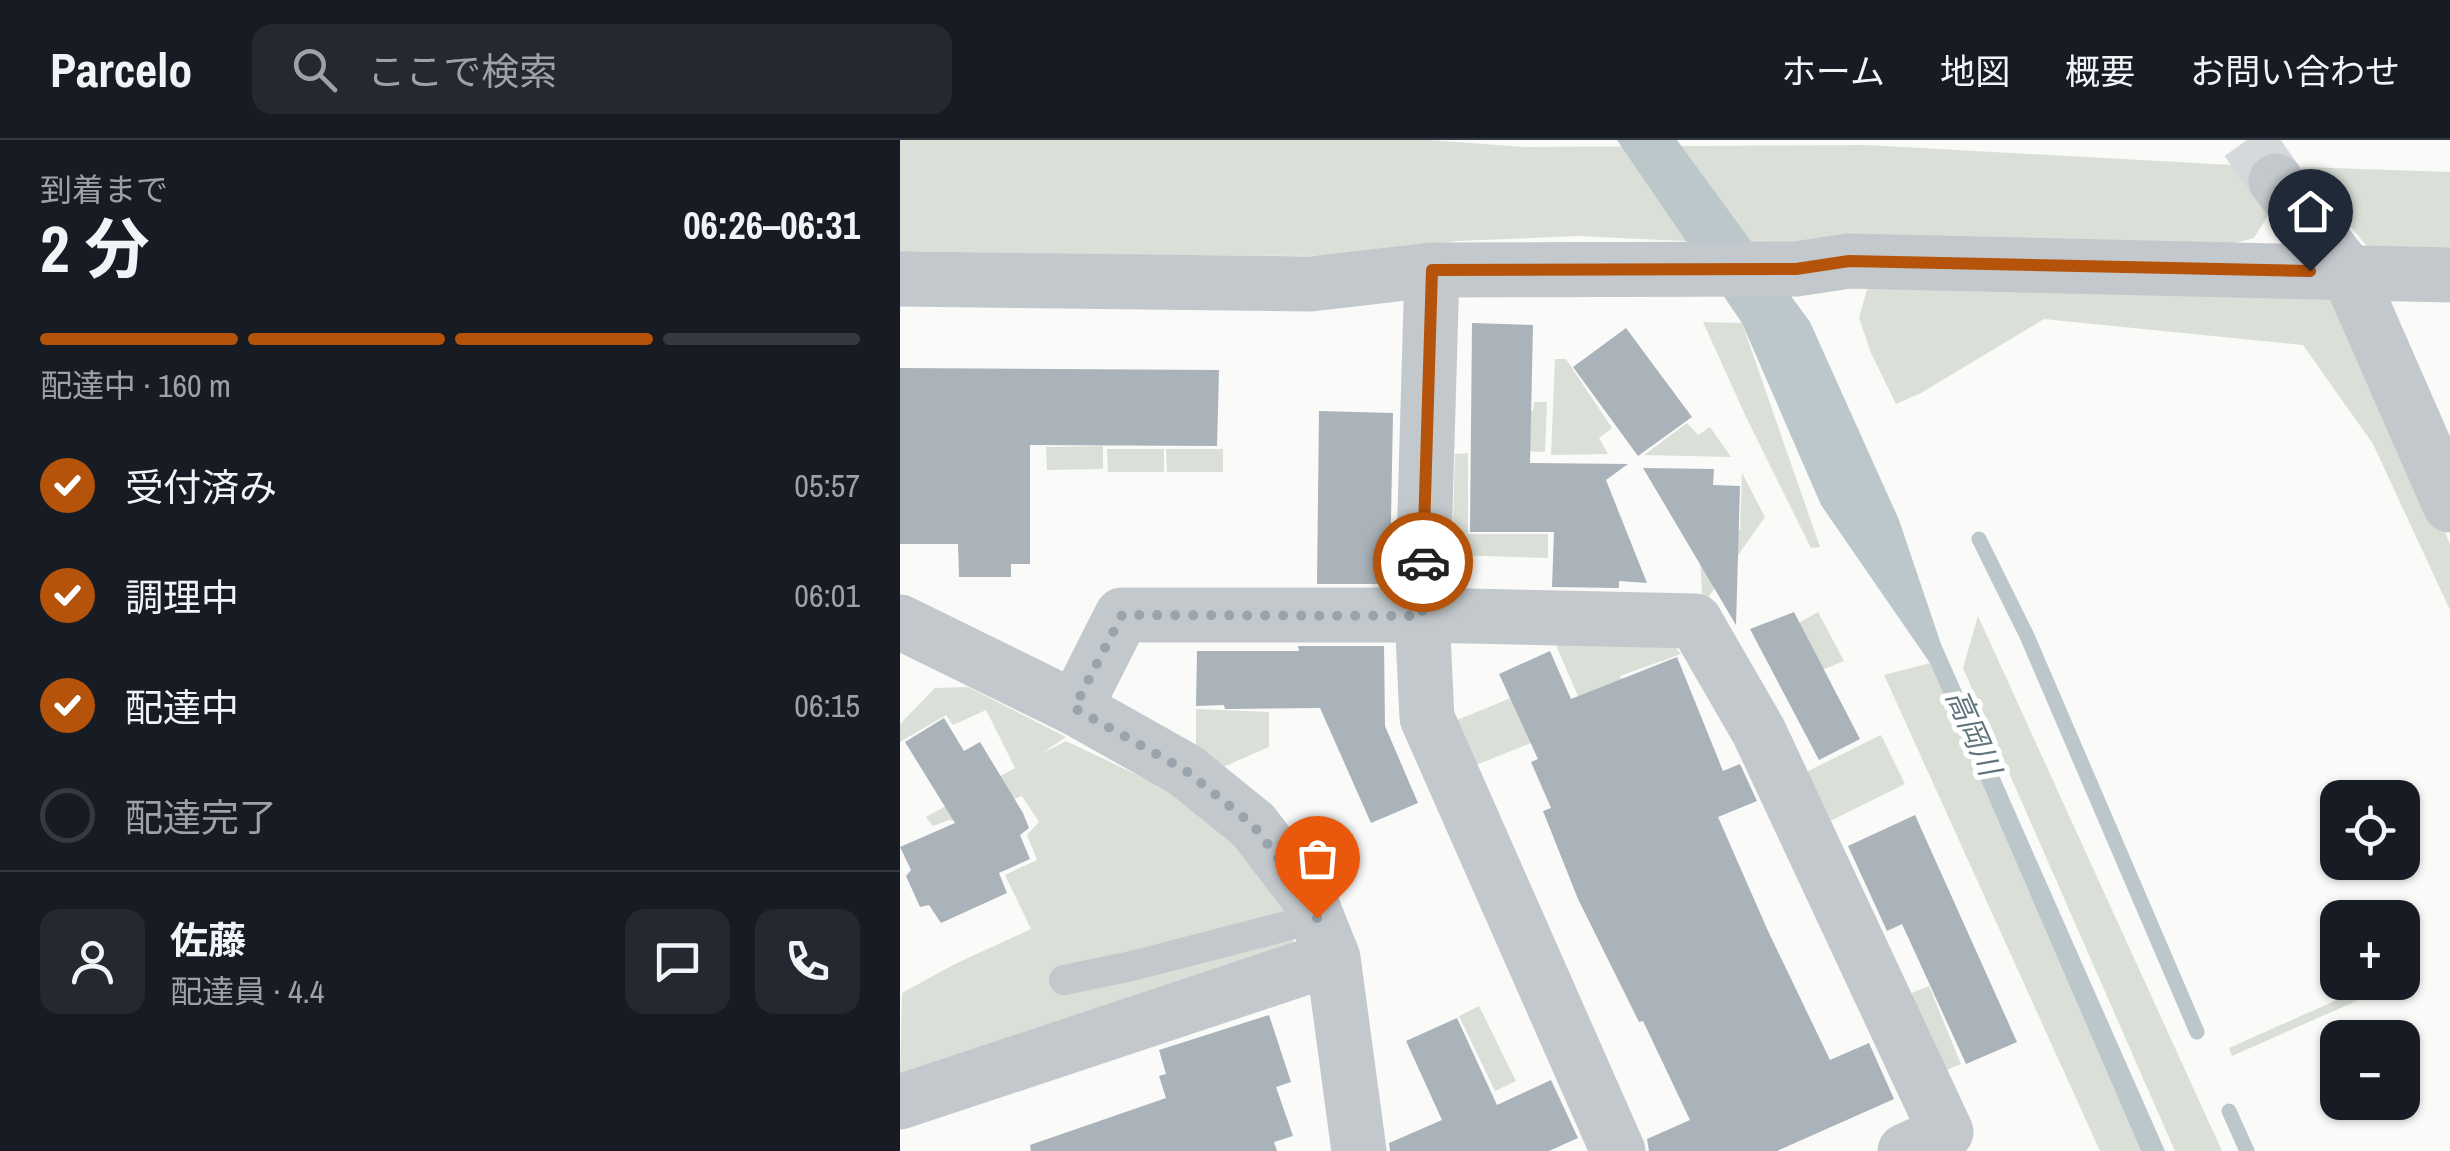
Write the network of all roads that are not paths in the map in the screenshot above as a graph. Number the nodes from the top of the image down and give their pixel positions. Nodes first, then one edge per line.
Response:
1 (2276, 182) tunnel mouth
2 (1432, 270) junction
3 (2348, 272) junction
4 (2450, 275) edge
5 (900, 279) edge
6 (2450, 505) edge
7 (1422, 616) junction
8 (900, 622) edge
9 (1074, 708) junction
10 (1325, 938) junction
11 (1064, 980) dead end
12 (900, 1102) edge
13 (1359, 1151) edge
14 (1618, 1151) edge
15 (1905, 1151) edge

1 - 3 street
2 - 3 street
2 - 5 street
2 - 7 street
3 - 4 street
3 - 6 street
7 - 9 street
7 - 14 street
7 - 15 street
8 - 9 street
9 - 10 street
10 - 11 lane
10 - 12 street
10 - 13 street

